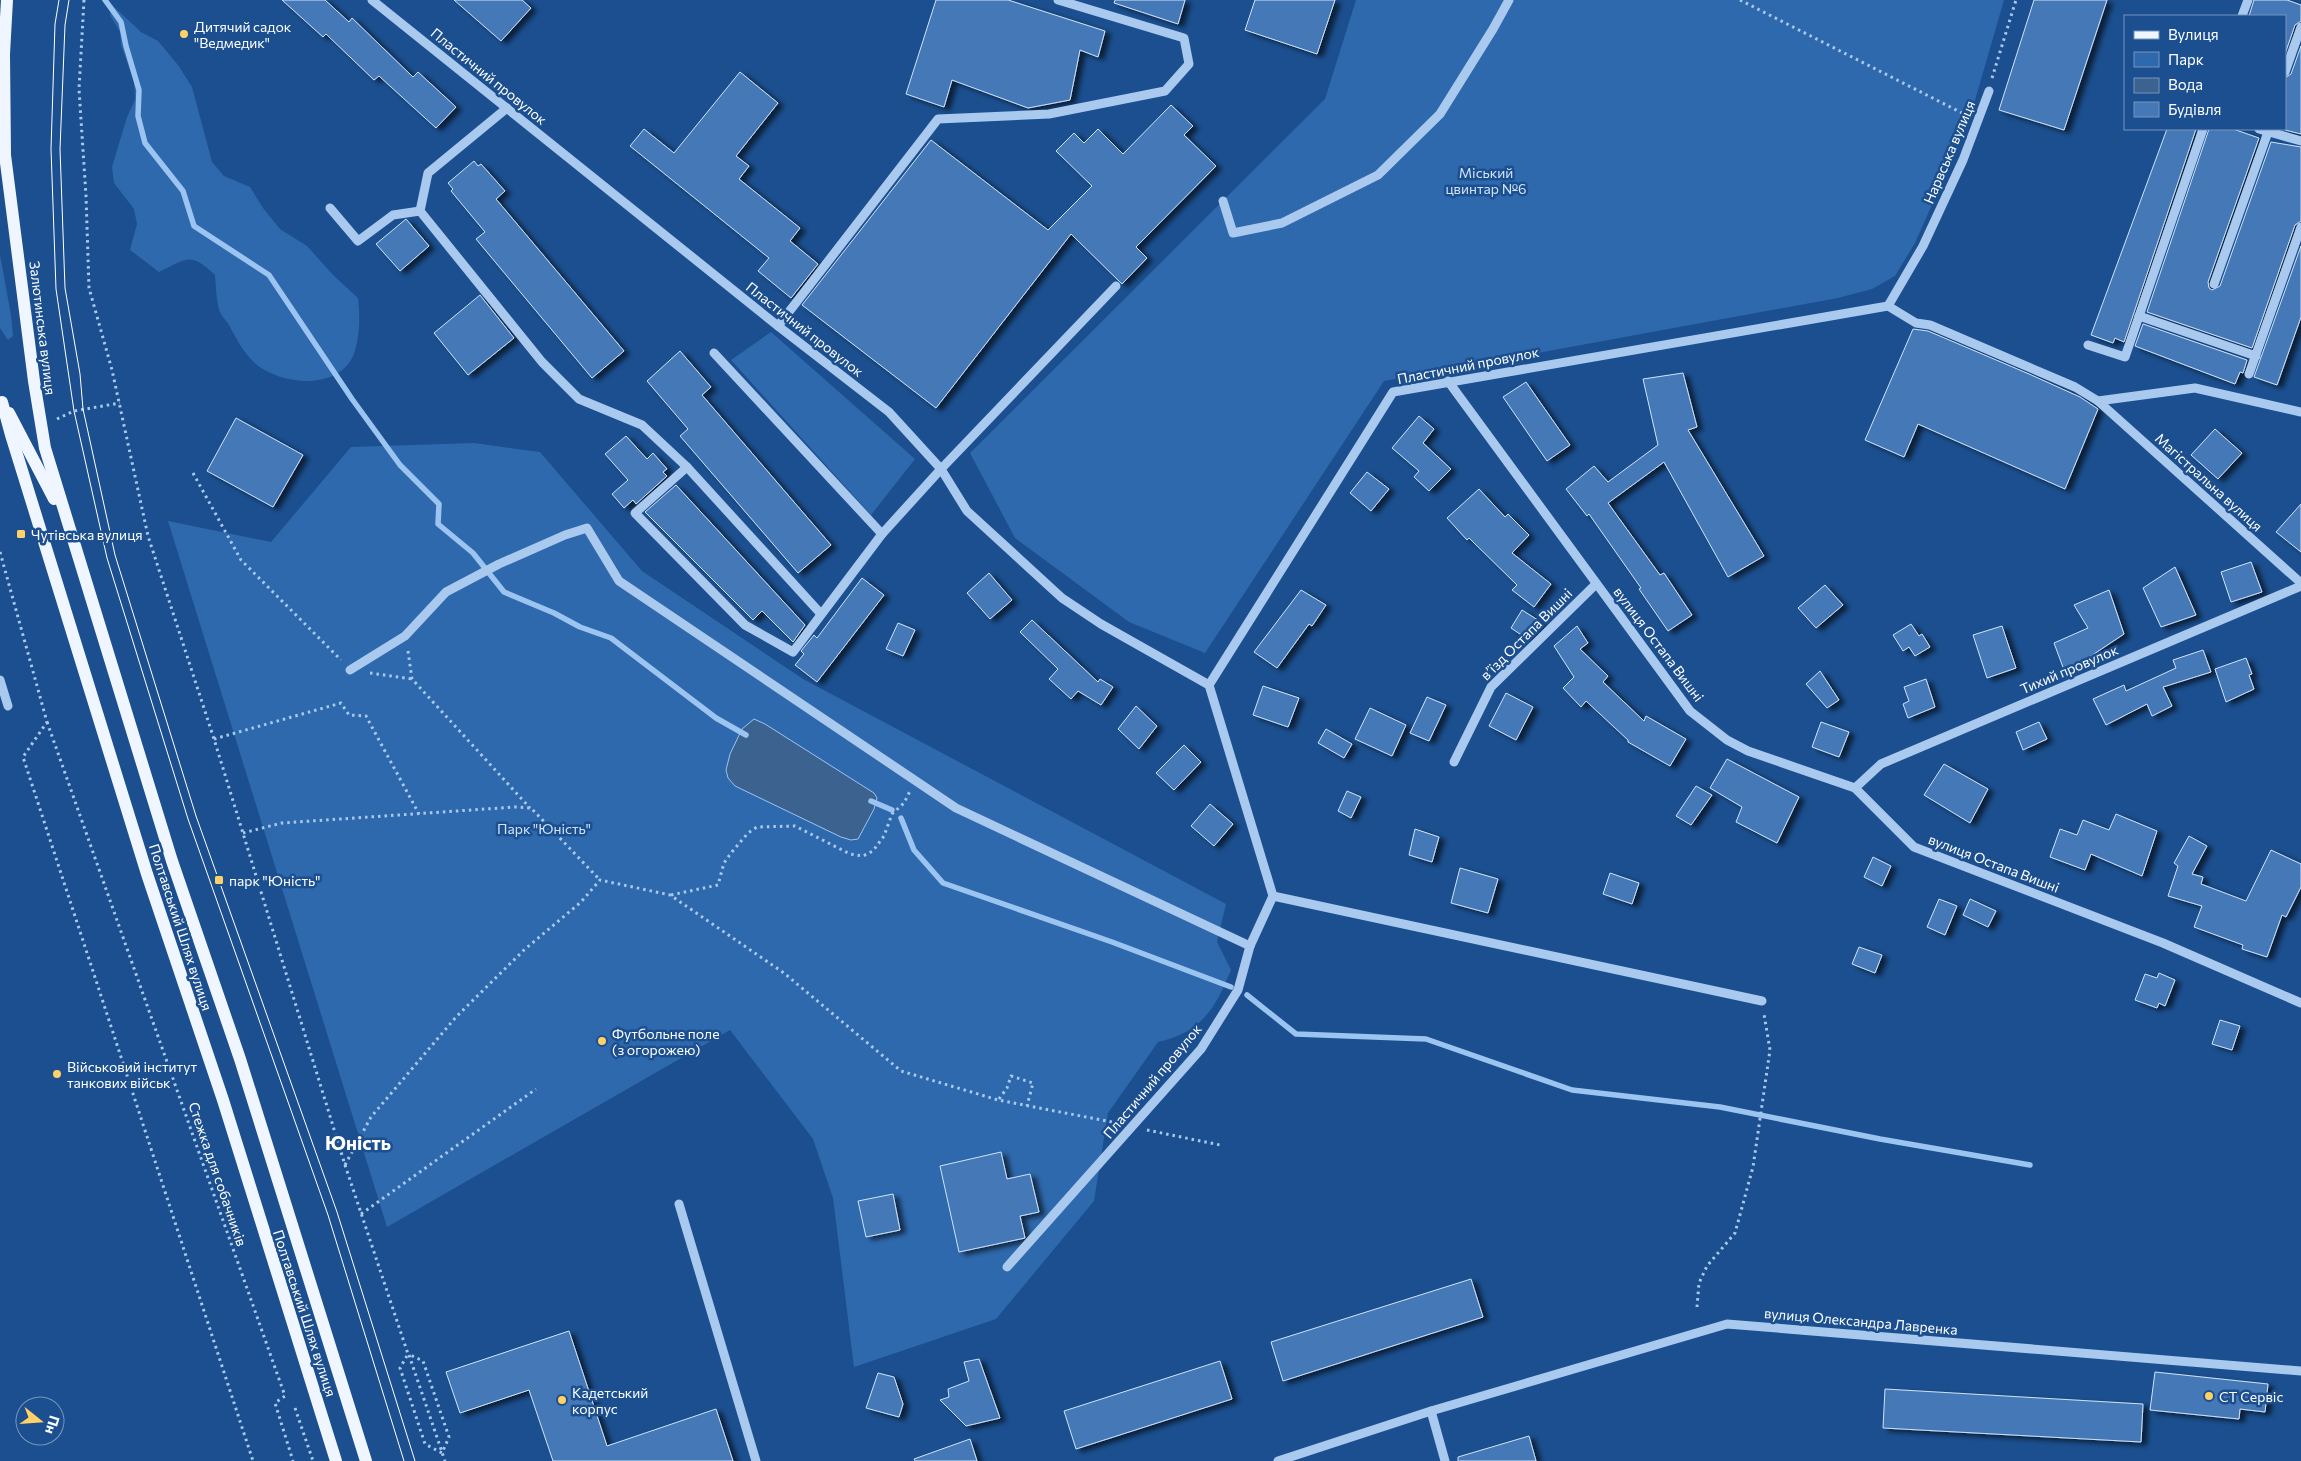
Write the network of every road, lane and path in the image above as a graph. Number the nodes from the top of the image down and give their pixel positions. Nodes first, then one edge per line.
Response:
1 (7, 0) edge
2 (84, 0) edge
3 (372, 0) edge
4 (1058, 0) edge
5 (1508, 0) edge
6 (1740, 0) edge
7 (2016, 0) edge
8 (2248, 0) edge
9 (2242, 15) edge
10 (2301, 27) edge
11 (2286, 69) edge
12 (1988, 91) joint
13 (507, 108) junction
14 (1977, 121) junction
15 (2203, 130) edge
16 (2264, 130) edge
17 (2301, 141) edge
18 (1223, 201) dead end
19 (330, 208) dead end
20 (420, 211) junction
21 (2301, 227) edge
22 (2214, 284) dead end
23 (1116, 286) dead end
24 (1888, 306) junction
25 (2139, 316) junction
26 (778, 326) junction
27 (2088, 345) dead end
28 (714, 353) dead end
29 (2256, 356) junction
30 (2250, 374) dead end
31 (1448, 381) junction
32 (1, 400) edge
33 (2098, 401) junction
34 (120, 403) junction
35 (2301, 412) edge
36 (57, 419) dead end
37 (687, 467) junction
38 (940, 469) junction
39 (193, 472) dead end
40 (70, 528) junction
41 (882, 534) junction
42 (0, 552) edge
43 (1596, 584) junction
44 (2301, 584) edge
45 (821, 614) junction
46 (405, 636) junction
47 (107, 650) joint
48 (350, 670) junction
49 (412, 679) junction
50 (0, 680) edge
51 (1210, 685) junction
52 (8, 706) dead end
53 (46, 722) junction
54 (214, 739) junction
55 (1454, 762) dead end
56 (915, 780) junction
57 (1855, 788) junction
58 (531, 808) junction
59 (419, 814) junction
60 (243, 833) junction
61 (600, 880) junction
62 (670, 895) junction
63 (1273, 896) junction
64 (1250, 946) junction
65 (1762, 1001) joint
66 (2301, 1003) edge
67 (536, 1089) dead end
68 (998, 1100) junction
69 (1027, 1106) junction
70 (1133, 1126) junction
71 (1220, 1146) dead end
72 (345, 1165) junction
73 (679, 1204) dead end
74 (361, 1214) junction
75 (1007, 1267) dead end
76 (1697, 1307) dead end
77 (408, 1354) junction
78 (2301, 1371) edge
79 (295, 1408) dead end
80 (1432, 1411) junction
81 (442, 1453) junction
82 (253, 1461) edge
83 (293, 1461) edge
84 (313, 1461) edge
85 (336, 1461) edge
86 (366, 1461) edge
87 (445, 1461) edge
88 (756, 1461) edge
89 (1278, 1461) edge
90 (1445, 1461) edge

1 - 40 main road, Залютинська вулиця
2 - 34 path
3 - 13 street, Пластичний провулок
4 - 26 street
5 - 18 street
6 - 14 path
7 - 12 path, Нарвська вулиця
8 - 9 street
10 - 11 street
12 - 14 street, Нарвська вулиця
13 - 20 street
13 - 26 street, Пластичний провулок
14 - 24 street, Нарвська вулиця
15 - 25 street
16 - 17 street
16 - 22 street
19 - 20 street
20 - 37 street
21 - 29 street
23 - 38 street
24 - 31 street, Пластичний провулок
24 - 33 street, Магістральна вулиця
25 - 27 street
25 - 29 street
26 - 38 street, Пластичний провулок
28 - 41 street
29 - 30 street
31 - 43 street, вулиця Остапа Вишні
31 - 51 street, Пластичний провулок
32 - 40 main road, Полтавський Шлях вулиця
32 - 85 main road, Полтавський Шлях вулиця
33 - 35 street
33 - 44 street, Магістральна вулиця
34 - 36 path
34 - 54 path
37 - 45 street
37 - 45 street
38 - 41 street
38 - 51 street, Пластичний провулок
39 - 48 path
40 - 47 main road, Залютинська вулиця
41 - 45 street
42 - 53 path
43 - 55 street, в’їзд Остапа Вишні
43 - 57 street, вулиця Остапа Вишні
44 - 57 street, Тихий провулок
46 - 48 street
46 - 49 path
46 - 56 street
47 - 86 main road, Полтавський Шлях вулиця
48 - 49 path
49 - 58 path
50 - 52 street
51 - 63 street
53 - 82 path
53 - 83 path, Стежка для собачників
54 - 59 path
54 - 60 path
56 - 62 path
56 - 64 street
57 - 66 street, вулиця Остапа Вишні
58 - 59 path
58 - 61 path
59 - 60 path
60 - 72 path
61 - 62 path
61 - 72 path
62 - 68 path
63 - 64 street, Пластичний провулок
63 - 65 street
64 - 70 street, Пластичний провулок
65 - 76 path
67 - 74 path
68 - 69 path
68 - 69 path
69 - 70 path
70 - 71 path
70 - 75 street, Пластичний провулок
72 - 74 path
73 - 88 street
74 - 77 path
77 - 81 path
77 - 81 path
77 - 81 path
78 - 80 street, вулиця Олександра Лавренка
79 - 84 path
80 - 89 street, вулиця Олександра Лавренка
80 - 90 street
81 - 87 path

